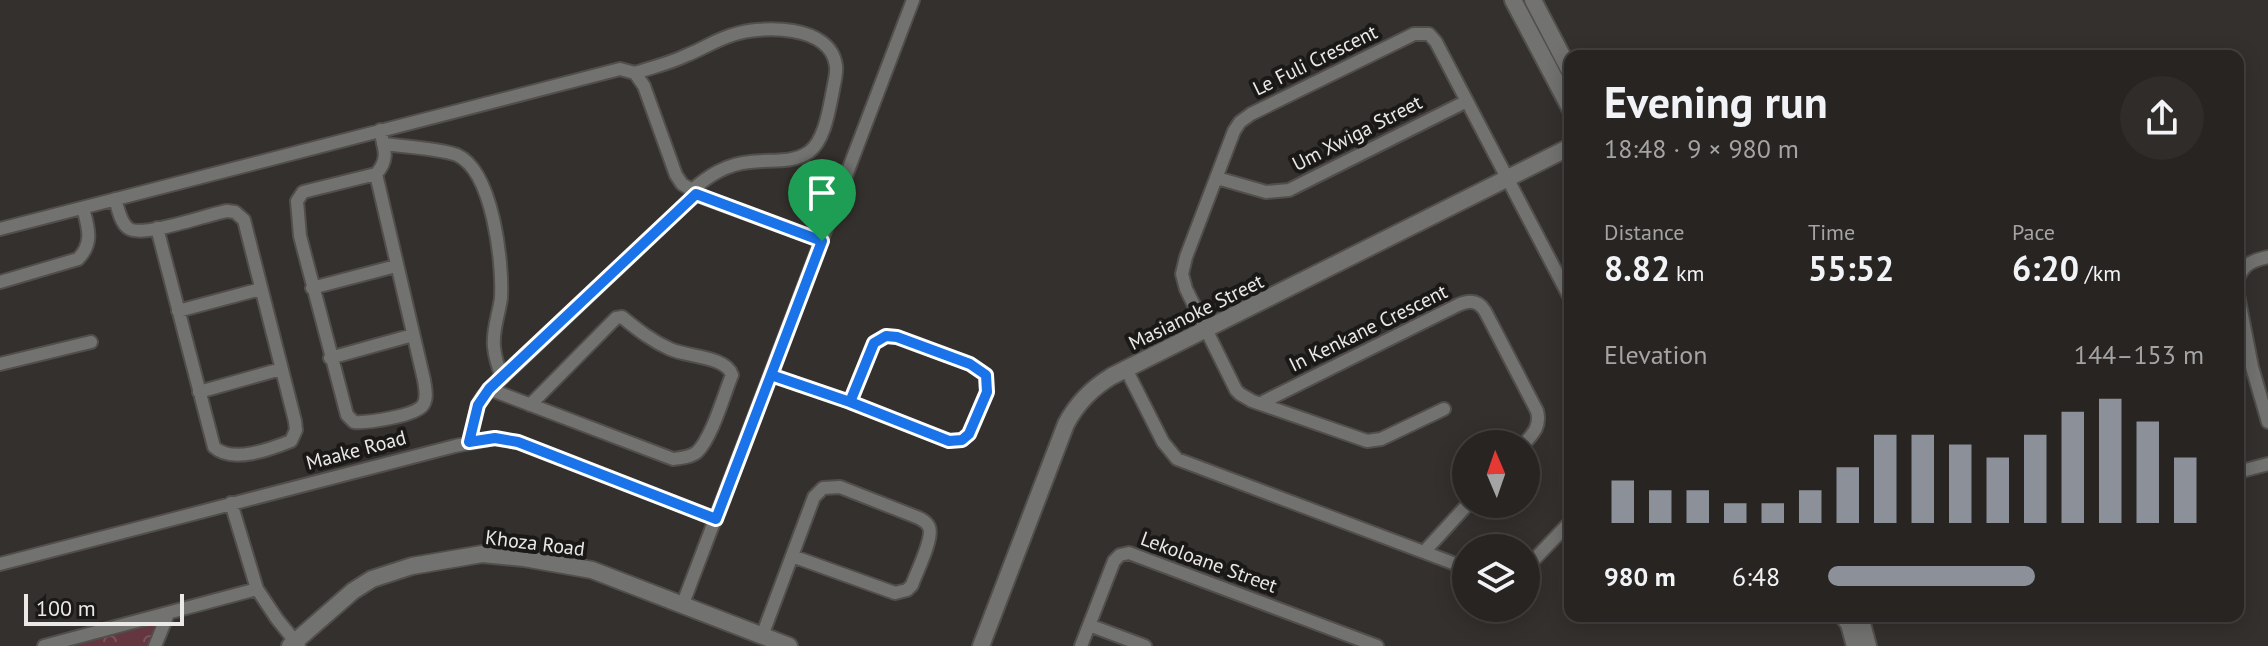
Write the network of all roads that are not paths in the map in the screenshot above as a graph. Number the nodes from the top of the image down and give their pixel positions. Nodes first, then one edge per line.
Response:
1 (913, 0) edge
2 (1513, 0) edge
3 (1533, 0) edge
4 (1564, 59) edge
5 (635, 73) junction
6 (1564, 97) edge
7 (1467, 101) junction
8 (382, 137) junction
9 (1564, 150) edge
10 (376, 174) junction
11 (1217, 178) junction
12 (1507, 180) junction
13 (694, 192) junction
14 (115, 199) junction
15 (83, 208) junction
16 (157, 228) junction
17 (0, 229) edge
18 (822, 241) junction
19 (2268, 257) edge
20 (396, 266) junction
21 (2244, 267) edge
22 (0, 282) edge
23 (1564, 287) edge
24 (312, 288) junction
25 (261, 289) junction
26 (178, 311) junction
27 (2244, 326) edge
28 (1206, 329) junction
29 (413, 335) junction
30 (91, 342) dead end
31 (330, 358) junction
32 (0, 364) edge
33 (2252, 367) junction
34 (281, 369) junction
35 (1126, 369) junction
36 (2244, 369) edge
37 (771, 375) junction
38 (502, 377) junction
39 (489, 389) junction
40 (199, 392) junction
41 (850, 402) junction
42 (1261, 403) junction
43 (530, 405) junction
44 (1444, 409) dead end
45 (2268, 422) edge
46 (1535, 430) edge
47 (469, 442) junction
48 (2268, 464) edge
49 (2244, 470) edge
50 (231, 503) junction
51 (1455, 518) edge
52 (716, 519) junction
53 (1564, 528) edge
54 (1424, 552) junction
55 (1540, 553) edge
56 (792, 556) junction
57 (1452, 563) edge
58 (0, 564) edge
59 (257, 589) junction
60 (682, 606) junction
61 (168, 614) junction
62 (1848, 622) edge
63 (1862, 622) edge
64 (1089, 625) junction
65 (762, 636) junction
66 (295, 644) edge
67 (44, 646) edge
68 (155, 646) edge
69 (789, 646) edge
70 (981, 646) edge
71 (1081, 646) edge
72 (1145, 646) edge
73 (1377, 646) edge
74 (1855, 646) edge
75 (1868, 646) edge

1 - 18 street
2 - 6 street
3 - 4 street
5 - 8 street
5 - 13 street
5 - 13 street
7 - 11 street, Um Xwiga Street
7 - 11 street, Le Fuli Crescent
7 - 12 street, Le Fuli Crescent
8 - 10 street
8 - 14 street
8 - 38 street
9 - 12 street, Masianoke Street
10 - 20 street
10 - 24 street
11 - 28 street, Le Fuli Crescent
12 - 23 street, Le Fuli Crescent
12 - 28 street, Masianoke Street
13 - 18 street
13 - 38 street
14 - 15 street
14 - 16 street
15 - 17 street
15 - 22 street
16 - 25 street
16 - 26 street
18 - 37 street
19 - 21 street
20 - 24 street
20 - 29 street
24 - 31 street
25 - 26 street
25 - 34 street
26 - 40 street
27 - 33 street
28 - 35 street, Masianoke Street
28 - 42 street, Le Fuli Crescent
29 - 31 street
29 - 31 street
30 - 32 street
33 - 36 street
33 - 45 street
34 - 40 street
34 - 40 street
35 - 54 street
35 - 70 street, Masianoke Street
37 - 41 street
37 - 52 street
38 - 39 street
39 - 43 street
39 - 47 street
41 - 41 street
42 - 44 street, Le Fuli Crescent
42 - 46 street, In Kenkane Crescent
43 - 43 street
47 - 50 street, Maake Road
47 - 52 street, Maake Road
48 - 49 street
50 - 58 street, Maake Road
50 - 59 street
51 - 54 street
52 - 60 street
53 - 55 street
54 - 57 street
56 - 56 street
56 - 65 street
59 - 61 street
59 - 66 street
60 - 65 street, Khoza Road
60 - 66 street, Khoza Road
61 - 67 street
61 - 68 street
62 - 74 street
63 - 75 street
64 - 71 street, Lekoloane Street
64 - 72 street
64 - 73 street, Lekoloane Street
65 - 69 street, Khoza Road

